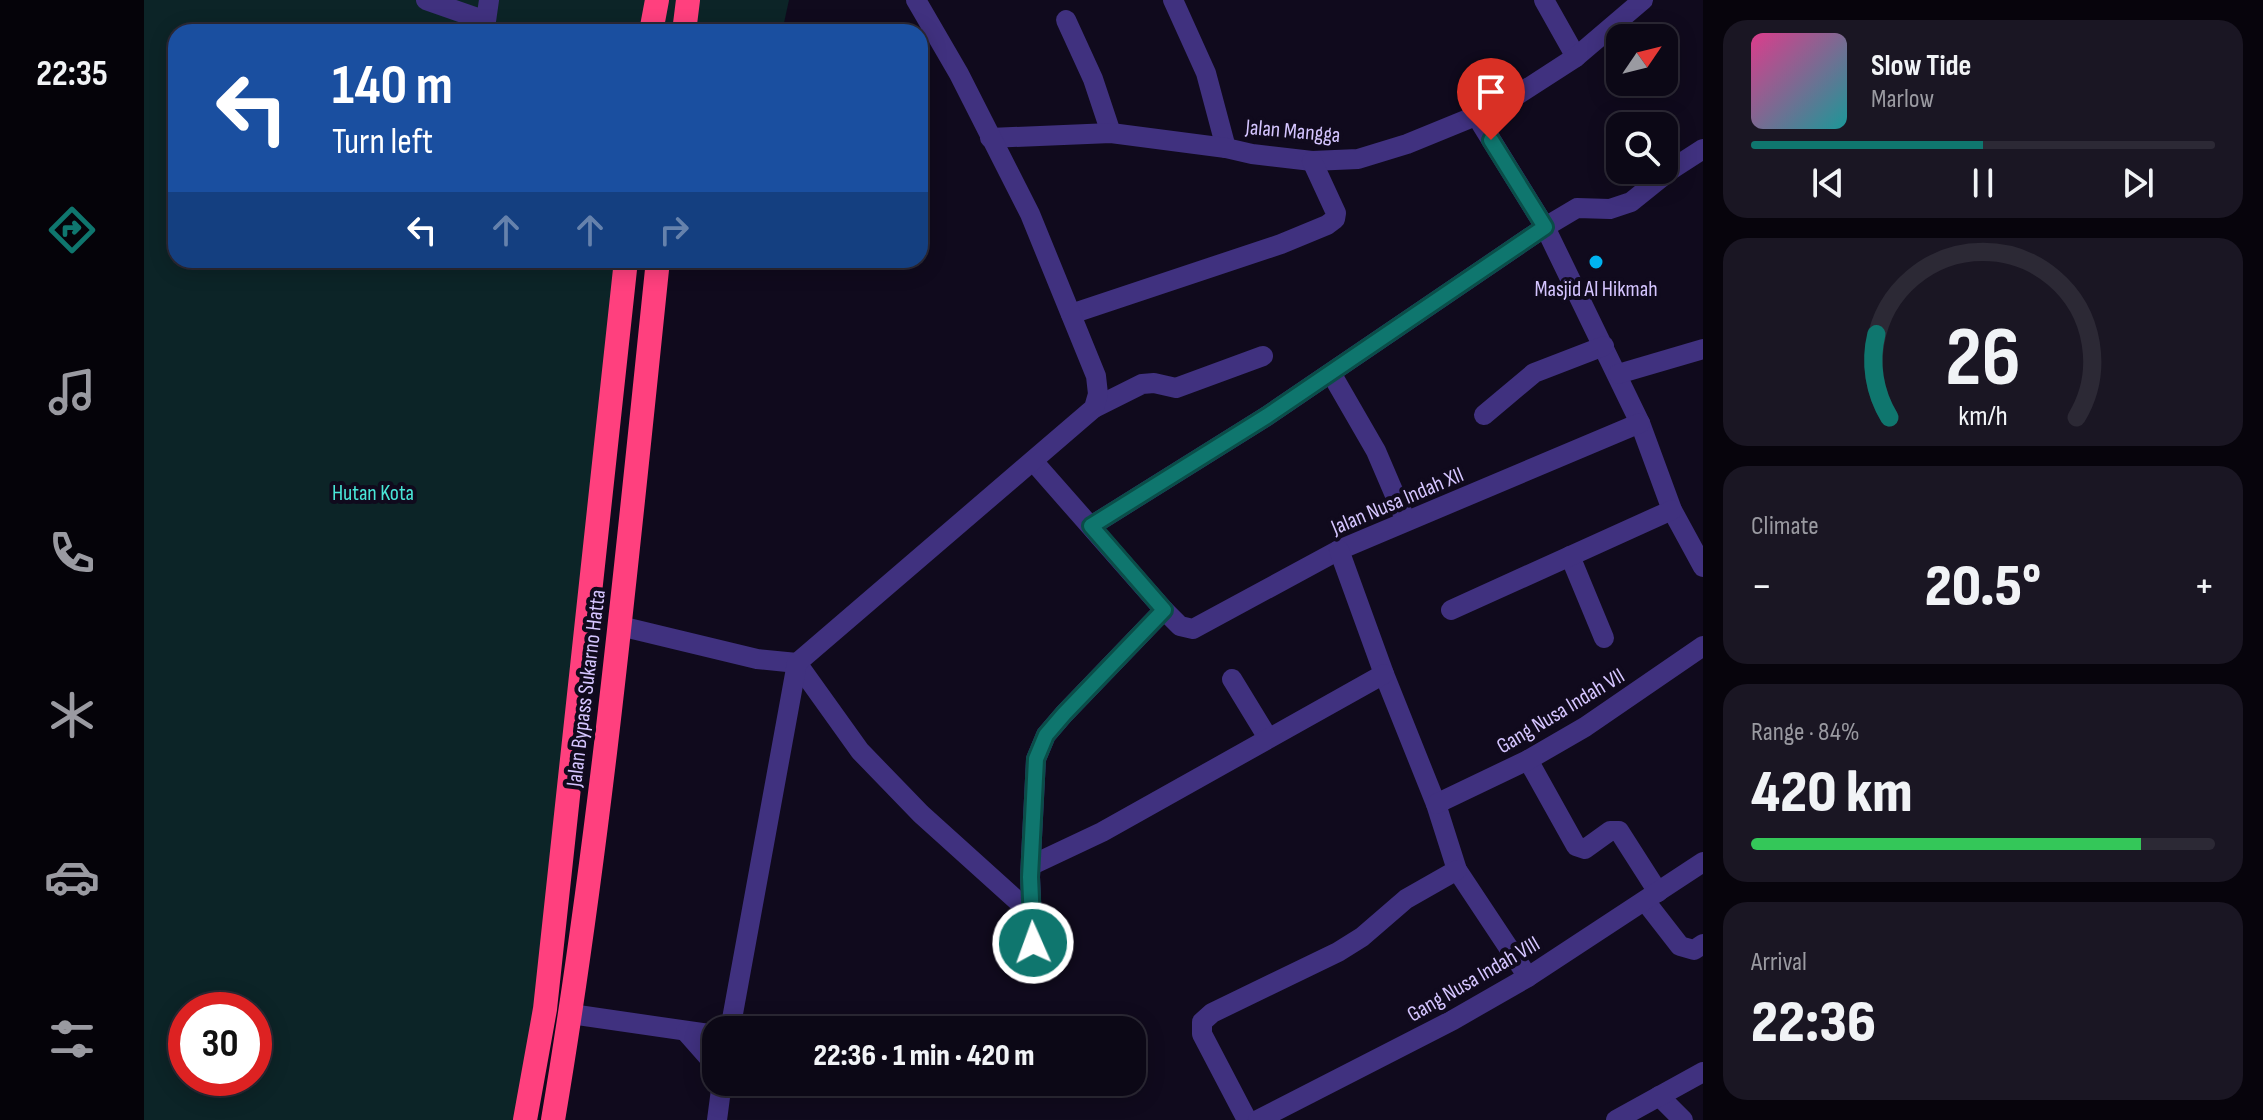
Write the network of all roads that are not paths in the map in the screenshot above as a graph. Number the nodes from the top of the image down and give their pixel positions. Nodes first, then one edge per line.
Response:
1 (426, 0) edge
2 (489, 0) edge
3 (657, 0) edge
4 (688, 0) edge
5 (916, 0) edge
6 (1173, 0) edge
7 (1544, 0) edge
8 (1643, 0) edge
9 (1066, 20) dead end
10 (652, 24) edge
11 (685, 24) edge
12 (1576, 57) junction
13 (1477, 117) junction
14 (1111, 133) junction
15 (990, 138) junction
16 (1226, 148) junction
17 (1703, 149) edge
18 (1312, 161) junction
19 (1545, 227) junction
20 (625, 268) edge
21 (657, 268) edge
22 (1071, 314) junction
23 (1604, 346) junction
24 (1703, 349) edge
25 (1263, 356) dead end
26 (1331, 373) junction
27 (1618, 374) junction
28 (1094, 408) junction
29 (1484, 415) dead end
30 (1640, 423) junction
31 (1033, 461) junction
32 (1672, 510) junction
33 (1406, 521) junction
34 (1091, 526) junction
35 (1339, 550) junction
36 (1570, 556) junction
37 (1703, 567) edge
38 (1164, 610) junction
39 (1451, 610) dead end
40 (620, 626) junction
41 (1604, 638) dead end
42 (1703, 646) edge
43 (797, 663) junction
44 (1384, 674) junction
45 (1232, 679) dead end
46 (577, 712) junction
47 (608, 719) junction
48 (1268, 738) junction
49 (1528, 760) junction
50 (1436, 804) junction
51 (1703, 862) edge
52 (1032, 865) junction
53 (1457, 870) junction
54 (1651, 897) junction
55 (1033, 915) junction
56 (1033, 943) dead end
57 (1703, 944) edge
58 (1528, 977) junction
59 (571, 1014) junction
60 (733, 1016) edge
61 (686, 1032) junction
62 (702, 1034) edge
63 (702, 1050) edge
64 (1703, 1072) edge
65 (720, 1096) edge
66 (1659, 1096) junction
67 (525, 1120) edge
68 (553, 1120) edge
69 (717, 1120) edge
70 (1247, 1120) edge
71 (1258, 1120) edge
72 (1616, 1120) edge
73 (1683, 1120) edge

1 - 2 street
3 - 10 highway
4 - 11 highway
5 - 15 street
6 - 16 street
7 - 12 street
8 - 12 street, Jalan Mangga
9 - 14 street
12 - 13 street, Jalan Mangga
13 - 18 street, Jalan Mangga
13 - 19 street
14 - 15 street, Jalan Mangga
14 - 16 street, Jalan Mangga
15 - 22 street
16 - 18 street, Jalan Mangga
17 - 19 street
18 - 22 street
19 - 23 street
19 - 26 street
20 - 46 highway, Jalan Bypass Sukarno Hatta
21 - 40 highway, Jalan Bypass Sukarno Hatta
22 - 28 street
23 - 27 street
23 - 29 street
24 - 27 street
25 - 28 street
26 - 33 street
26 - 34 street
27 - 30 street
28 - 31 street
30 - 32 street
30 - 33 street, Jalan Nusa Indah XII
31 - 34 street
31 - 43 street
32 - 36 street
32 - 37 street
33 - 35 street, Jalan Nusa Indah XII
34 - 38 street
35 - 38 street, Jalan Nusa Indah XII
35 - 44 street
36 - 39 street
36 - 41 street
38 - 52 street
40 - 43 street
40 - 47 highway, Jalan Bypass Sukarno Hatta
42 - 49 street, Gang Nusa Indah VII
43 - 55 street
43 - 60 street
44 - 48 street
44 - 50 street
45 - 48 street
46 - 47 highway
46 - 67 highway, Jalan Bypass Sukarno Hatta
47 - 59 highway, Jalan Bypass Sukarno Hatta
48 - 52 street
49 - 50 street, Gang Nusa Indah VII
49 - 54 street
50 - 53 street
51 - 54 street, Gang Nusa Indah VIII
52 - 55 street
53 - 58 street
53 - 70 street
54 - 57 street
54 - 58 street, Gang Nusa Indah VIII
55 - 56 street
58 - 71 street, Gang Nusa Indah VIII
59 - 61 street
59 - 68 highway, Jalan Bypass Sukarno Hatta
61 - 62 street
61 - 63 street
64 - 66 street
65 - 69 street
66 - 72 street
66 - 73 street

